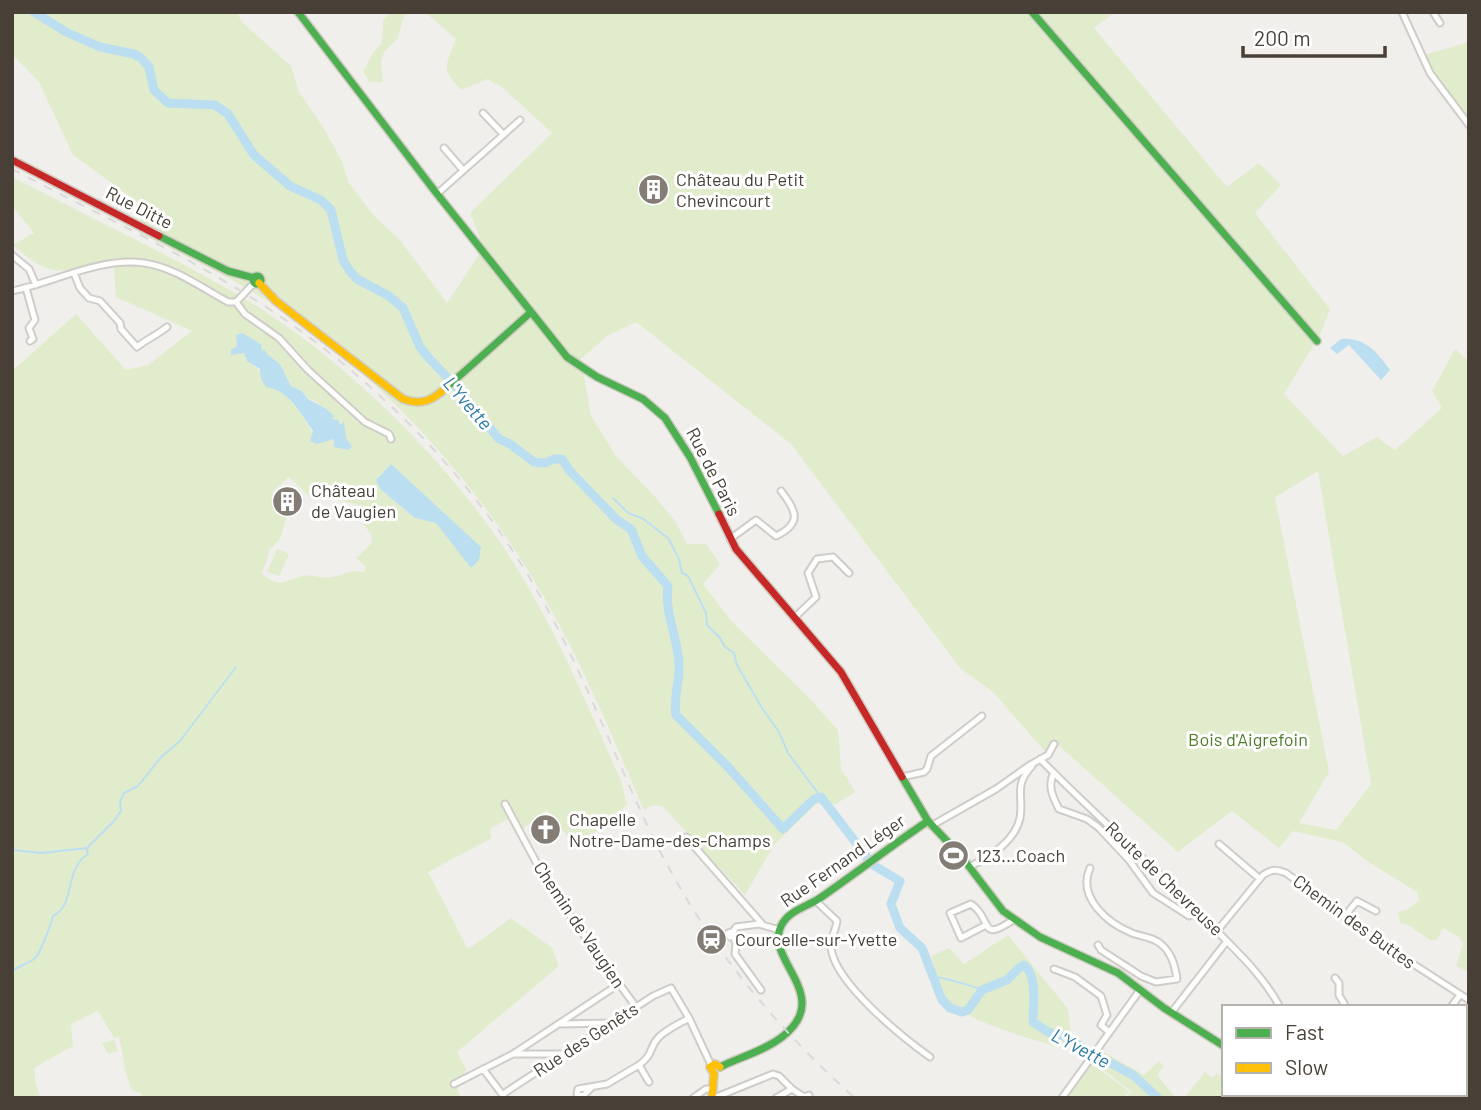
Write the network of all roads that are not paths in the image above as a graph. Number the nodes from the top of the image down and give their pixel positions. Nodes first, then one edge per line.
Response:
1 (298, 12) edge
2 (1031, 12) edge
3 (1402, 12) edge
4 (1433, 12) edge
5 (1440, 23) dead end
6 (483, 113) dead end
7 (520, 120) dead end
8 (1469, 125) edge
9 (503, 134) junction
10 (444, 148) dead end
11 (12, 160) edge
12 (463, 170) junction
13 (437, 194) junction
14 (12, 255) edge
15 (74, 273) junction
16 (256, 281) junction
17 (36, 285) junction
18 (26, 288) junction
19 (12, 291) edge
20 (236, 302) junction
21 (530, 313) junction
22 (44, 317) dead end
23 (35, 320) junction
24 (167, 327) dead end
25 (30, 341) dead end
26 (1318, 341) dead end
27 (391, 439) dead end
28 (781, 491) dead end
29 (730, 539) junction
30 (849, 573) dead end
31 (794, 618) junction
32 (982, 716) dead end
33 (1055, 744) dead end
34 (1040, 761) junction
35 (1054, 773) junction
36 (902, 777) junction
37 (505, 804) dead end
38 (930, 824) junction
39 (686, 837) dead end
40 (1219, 844) dead end
41 (969, 867) junction
42 (1090, 868) dead end
43 (1260, 879) junction
44 (816, 901) junction
45 (1376, 911) dead end
46 (1199, 912) junction
47 (1344, 917) junction
48 (1013, 919) junction
49 (763, 925) junction
50 (986, 925) junction
51 (779, 930) junction
52 (1217, 931) junction
53 (1227, 941) junction
54 (1098, 945) dead end
55 (1054, 969) dead end
56 (1335, 978) dead end
57 (619, 984) junction
58 (761, 990) dead end
59 (1140, 990) junction
60 (1460, 995) junction
61 (1469, 1000) edge
62 (1279, 1005) edge
63 (1345, 1005) edge
64 (1452, 1005) edge
65 (636, 1007) junction
66 (1171, 1013) junction
67 (1107, 1015) junction
68 (689, 1018) junction
69 (1118, 1020) junction
70 (612, 1023) junction
71 (560, 1024) junction
72 (1109, 1032) junction
73 (1222, 1044) edge
74 (513, 1054) junction
75 (564, 1054) junction
76 (930, 1057) dead end
77 (639, 1065) junction
78 (715, 1068) junction
79 (483, 1069) junction
80 (649, 1082) dead end
81 (454, 1084) dead end
82 (590, 1088) dead end
83 (713, 1089) junction
84 (792, 1089) junction
85 (808, 1095) dead end
86 (504, 1096) edge
87 (692, 1098) edge
88 (713, 1098) edge
89 (776, 1098) edge
90 (1062, 1098) edge

1 - 13 street, Rue de Paris
2 - 26 street
3 - 8 street
4 - 5 street
6 - 9 street
7 - 9 street
9 - 12 street
10 - 12 street
11 - 16 street, Rue Ditte
12 - 13 street
13 - 21 street, Rue de Paris
14 - 17 street
15 - 17 street
15 - 20 street
15 - 24 street
16 - 20 street
16 - 21 street, Rue Ditte
17 - 18 street
18 - 19 street
18 - 23 street
20 - 27 street
21 - 29 street, Rue de Paris
22 - 23 street
23 - 25 street
28 - 29 street
29 - 31 street, Rue de Paris
30 - 31 street
31 - 36 street, Rue de Paris
32 - 36 street
33 - 34 street
34 - 35 street, Route de Chevreuse
34 - 38 street
34 - 41 street
35 - 46 street, Route de Chevreuse
35 - 46 street
36 - 38 street, Rue de Paris
37 - 57 street, Chemin de Vaugien
38 - 41 street, Rue de Paris
38 - 44 street, Rue Fernand Léger
39 - 49 street
40 - 43 street
41 - 48 street, Rue de Paris
42 - 54 street
43 - 47 street, Chemin des Buttes
43 - 52 street
44 - 51 street, Rue Fernand Léger
44 - 76 street
45 - 47 street
46 - 52 street, Route de Chevreuse
47 - 60 street, Chemin des Buttes
48 - 50 street
48 - 59 street, Rue de Paris
49 - 51 street, Rue Fernand Léger
49 - 58 street
50 - 50 street
51 - 78 street, Rue Fernand Léger
52 - 53 street, Route de Chevreuse
53 - 62 street, Route de Chevreuse
53 - 66 street
55 - 67 street
56 - 63 street
57 - 65 street, Chemin de Vaugien
57 - 71 street
59 - 66 street, Rue de Paris
59 - 69 street
60 - 61 street, Chemin des Buttes
60 - 64 street
65 - 68 street, Rue des Genêts
65 - 70 street, Rue des Genêts
66 - 73 street, Rue de Paris
67 - 69 street
67 - 72 street
68 - 77 street
68 - 78 street
69 - 72 street
70 - 71 street
70 - 75 street, Rue des Genêts
71 - 74 street
72 - 90 street
74 - 75 street
74 - 79 street
75 - 86 street, Rue des Genêts
77 - 80 street
77 - 82 street
78 - 83 street
79 - 81 street
79 - 86 street
83 - 87 street
83 - 88 street
84 - 85 street
84 - 88 street
84 - 89 street

